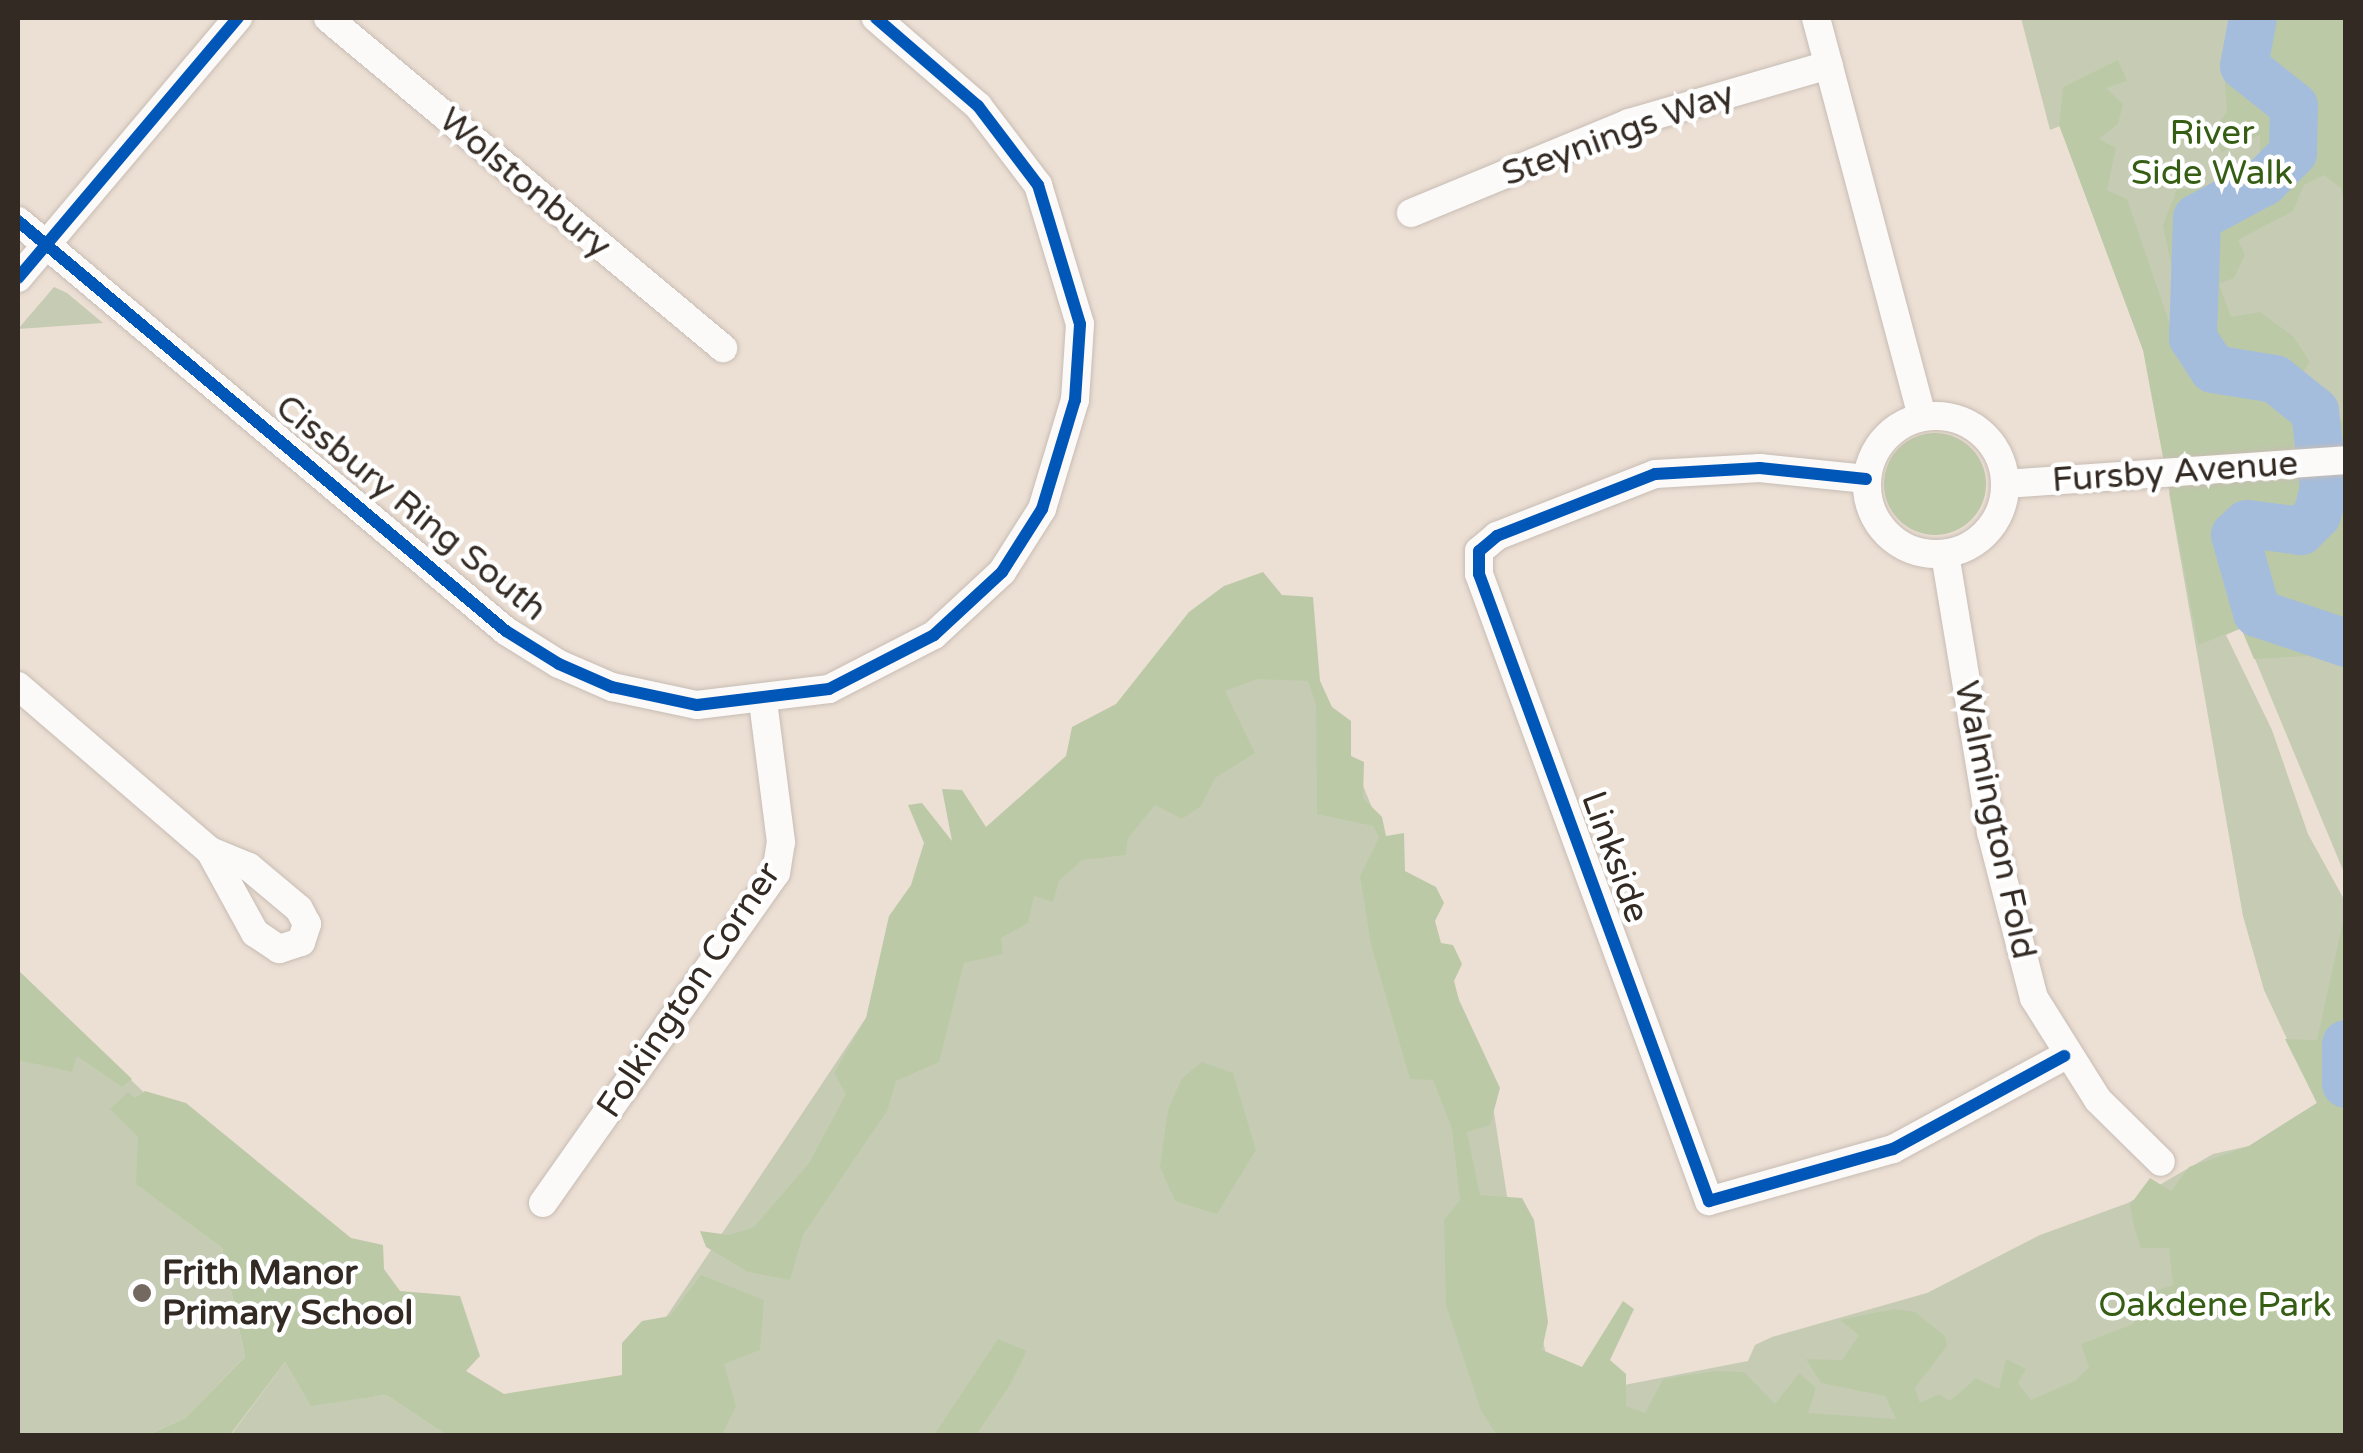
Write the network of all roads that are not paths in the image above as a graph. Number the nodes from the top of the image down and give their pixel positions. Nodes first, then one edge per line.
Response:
1 (238, 18) edge
2 (328, 18) edge
3 (876, 18) edge
4 (1816, 18) edge
5 (1829, 65) junction
6 (1411, 213) dead end
7 (18, 221) edge
8 (46, 244) junction
9 (18, 278) edge
10 (723, 348) dead end
11 (1922, 416) junction
12 (2342, 460) edge
13 (1866, 479) junction
14 (2005, 484) junction
15 (1945, 554) junction
16 (18, 686) edge
17 (763, 702) junction
18 (210, 852) dead end
19 (2064, 1056) junction
20 (2161, 1162) dead end
21 (543, 1203) dead end

1 - 8 street
2 - 10 street, Wolstonbury
3 - 17 street, Cissbury Ring South
4 - 5 street
5 - 6 street, Steynings Way
5 - 11 street
7 - 8 street, Cissbury Ring South
8 - 9 street
8 - 17 street, Cissbury Ring South
11 - 13 street
11 - 14 street
12 - 14 street, Fursby Avenue
13 - 15 street
13 - 19 street, Linkside
14 - 15 street
15 - 19 street, Walmington Fold
16 - 18 street
17 - 21 street, Folkington Corner
19 - 20 street, Walmington Fold

